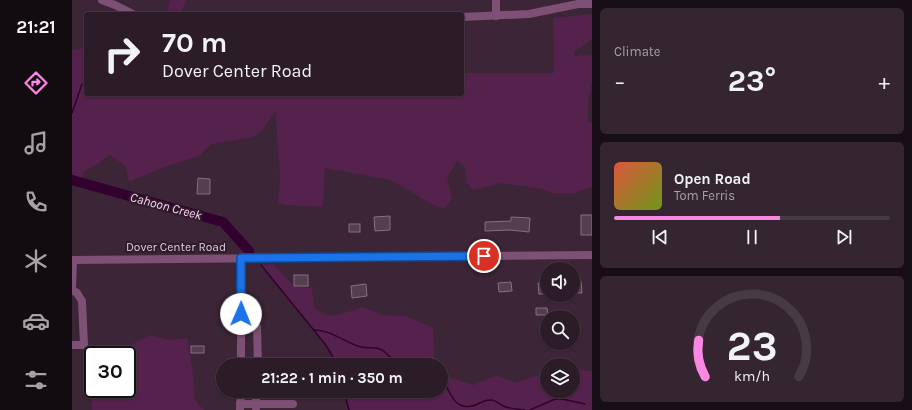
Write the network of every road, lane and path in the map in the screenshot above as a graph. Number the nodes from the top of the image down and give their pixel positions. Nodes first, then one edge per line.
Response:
1 (102, 0) edge
2 (496, 0) edge
3 (117, 2) edge
4 (592, 4) edge
5 (130, 12) edge
6 (496, 16) junction
7 (464, 17) edge
8 (592, 255) edge
9 (241, 258) junction
10 (72, 260) edge
11 (72, 290) edge
12 (241, 326) junction
13 (72, 345) edge
14 (241, 358) edge
15 (258, 358) edge
16 (293, 404) dead end
17 (240, 407) edge
18 (256, 407) edge

1 - 3 street
2 - 6 street
3 - 5 street
4 - 6 street
6 - 7 street
8 - 9 street, Dover Center Road
9 - 10 street, Dover Center Road
9 - 12 street
10 - 11 street
11 - 13 street
12 - 14 street
12 - 15 street
16 - 18 street
17 - 18 street

